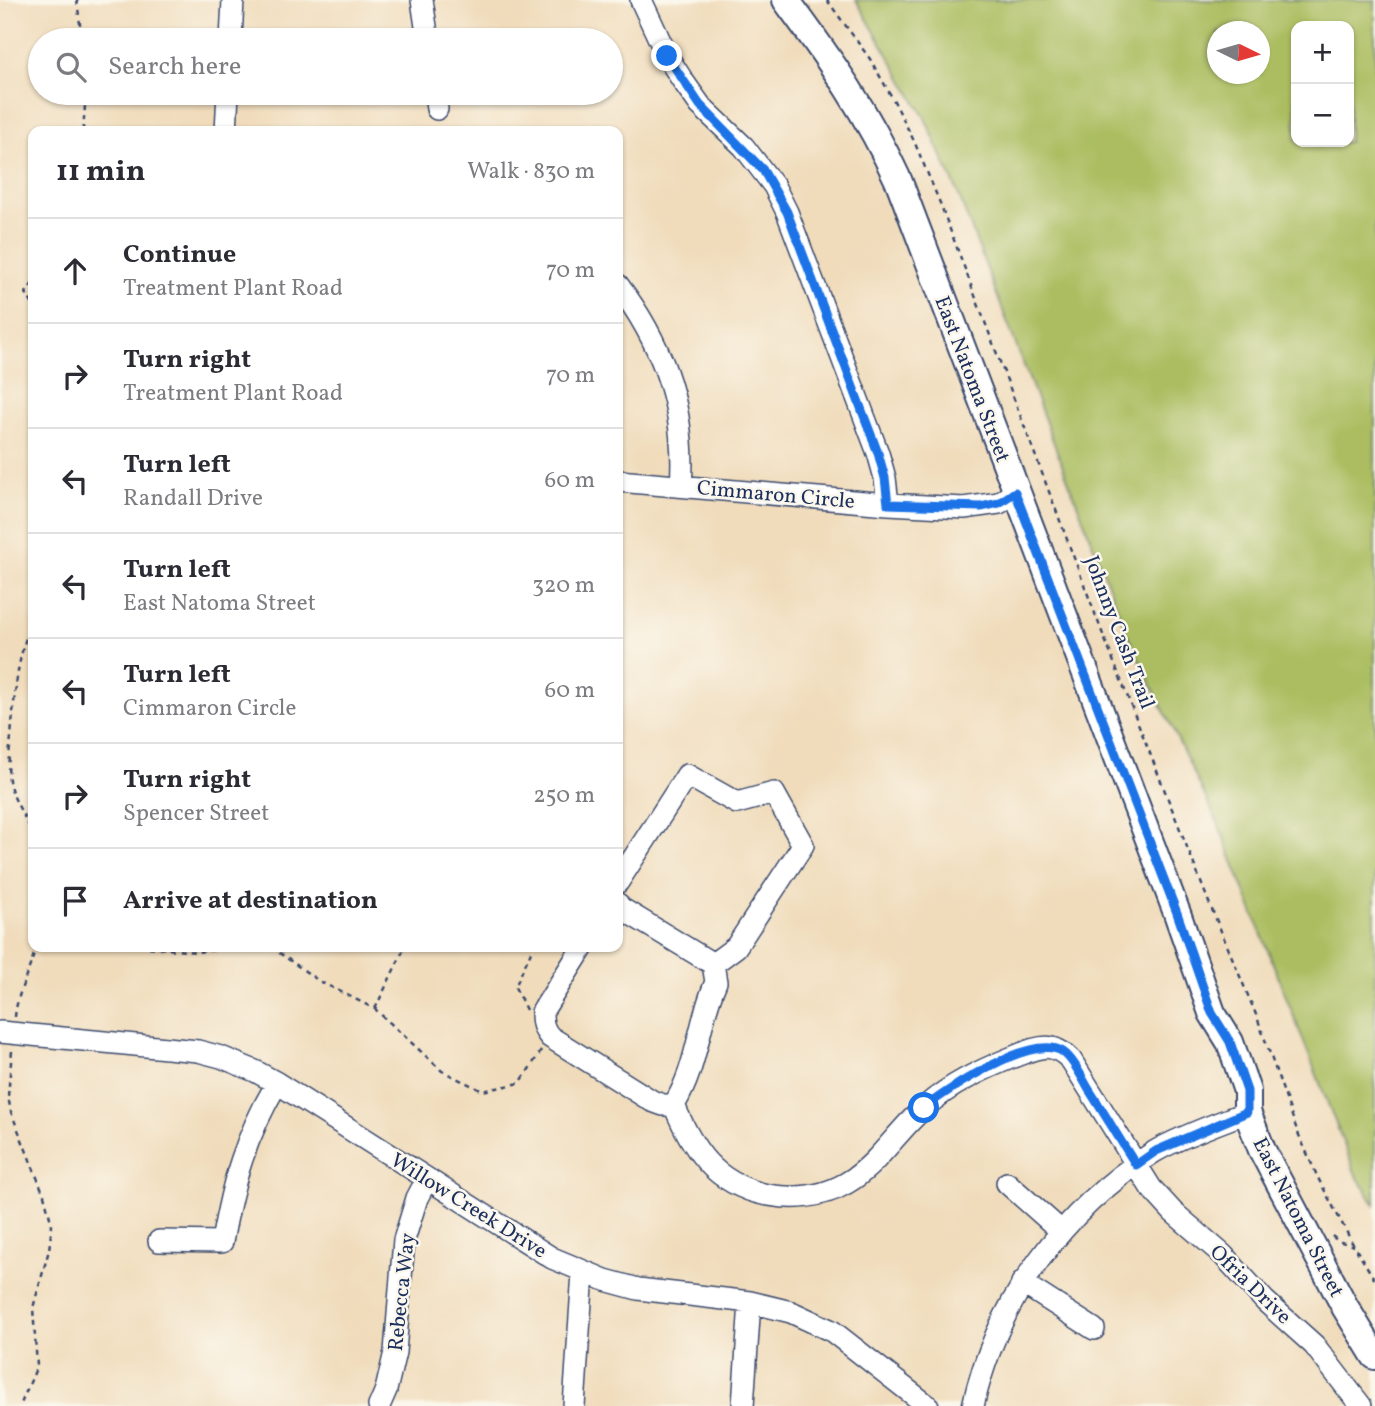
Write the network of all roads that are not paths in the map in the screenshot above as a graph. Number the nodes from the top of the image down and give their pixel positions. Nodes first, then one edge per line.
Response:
1 (233, 0) edge
2 (422, 0) edge
3 (641, 0) edge
4 (786, 0) edge
5 (232, 28) edge
6 (426, 28) edge
7 (227, 105) edge
8 (226, 126) edge
9 (623, 292) edge
10 (623, 481) edge
11 (681, 486) junction
12 (1015, 492) junction
13 (888, 504) junction
14 (623, 874) edge
15 (623, 909) edge
16 (580, 952) edge
17 (713, 964) junction
18 (9, 1032) edge
19 (277, 1083) junction
20 (674, 1105) junction
21 (1247, 1112) junction
22 (1136, 1165) junction
23 (427, 1180) junction
24 (1007, 1183) dead end
25 (1061, 1231) junction
26 (159, 1241) dead end
27 (583, 1272) junction
28 (1021, 1283) junction
29 (750, 1302) junction
30 (1094, 1329) dead end
31 (1375, 1356) edge
32 (1353, 1403) edge
33 (379, 1406) edge
34 (574, 1406) edge
35 (743, 1406) edge
36 (928, 1406) edge
37 (973, 1406) edge

1 - 5 street
2 - 6 street
3 - 13 street
4 - 12 main road, East Natoma Street
7 - 8 street
9 - 11 street
10 - 11 street, Cimmaron Circle
11 - 13 street, Cimmaron Circle
12 - 13 street, Cimmaron Circle
12 - 21 main road, East Natoma Street
14 - 17 street
15 - 17 street
16 - 20 street
17 - 20 street
18 - 19 street, Willow Creek Drive
19 - 23 street, Willow Creek Drive
19 - 26 street
20 - 22 street, Ofria Drive
21 - 22 street
21 - 31 main road, East Natoma Street
22 - 25 street
22 - 32 street, Ofria Drive
23 - 27 street, Willow Creek Drive
23 - 33 street, Rebecca Way
24 - 25 street
25 - 28 street
27 - 29 street, Willow Creek Drive
27 - 34 street
28 - 30 street
28 - 37 street
29 - 35 street
29 - 36 street, Willow Creek Drive

